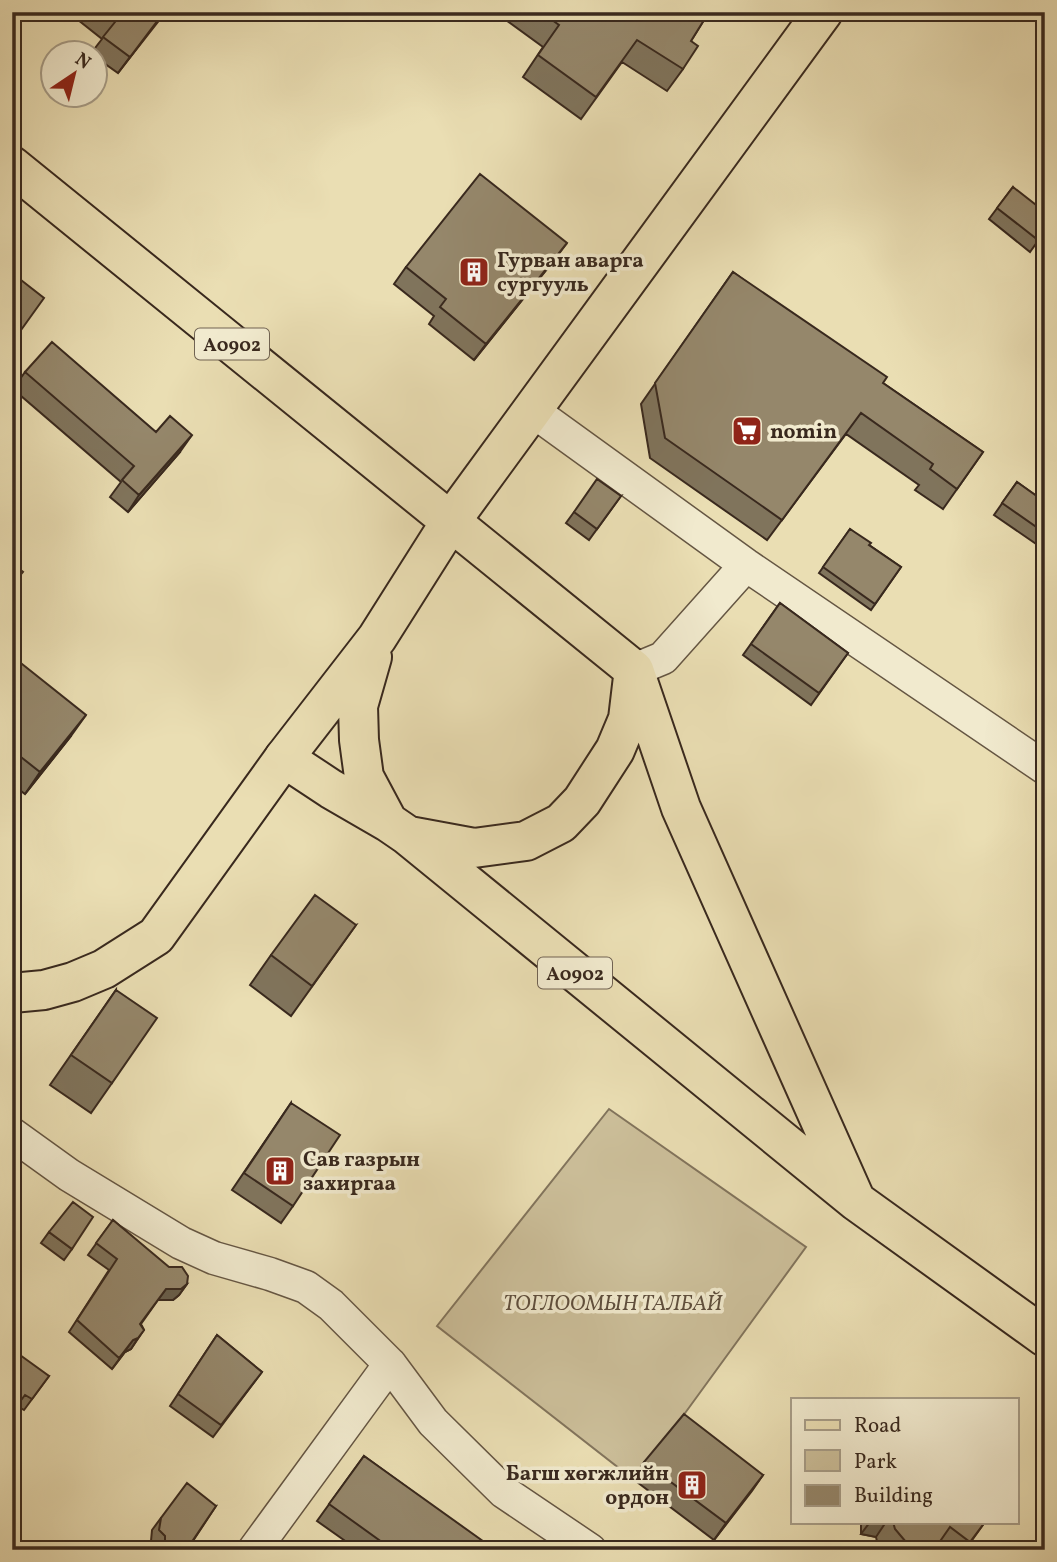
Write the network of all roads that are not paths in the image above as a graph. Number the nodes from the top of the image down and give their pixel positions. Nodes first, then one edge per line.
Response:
1 (823, 12) edge
2 (12, 166) edge
3 (533, 411) junction
4 (451, 522) junction
5 (746, 565) junction
6 (377, 638) junction
7 (634, 670) junction
8 (284, 758) junction
9 (1045, 768) edge
10 (398, 829) junction
11 (12, 993) edge
12 (12, 1134) edge
13 (856, 1201) junction
14 (1045, 1337) edge
15 (390, 1364) junction
16 (254, 1550) edge
17 (590, 1550) edge

1 - 3 main road
2 - 4 main road, A0902
3 - 4 main road
3 - 5 street
4 - 6 main road
4 - 7 main road, A0902
5 - 7 street
5 - 9 street
6 - 8 main road
6 - 10 main road
7 - 10 main road
7 - 13 main road
8 - 10 main road, A0902
8 - 11 main road
10 - 13 main road, A0902
12 - 15 street
13 - 14 main road, A0902
15 - 16 street
15 - 17 street

